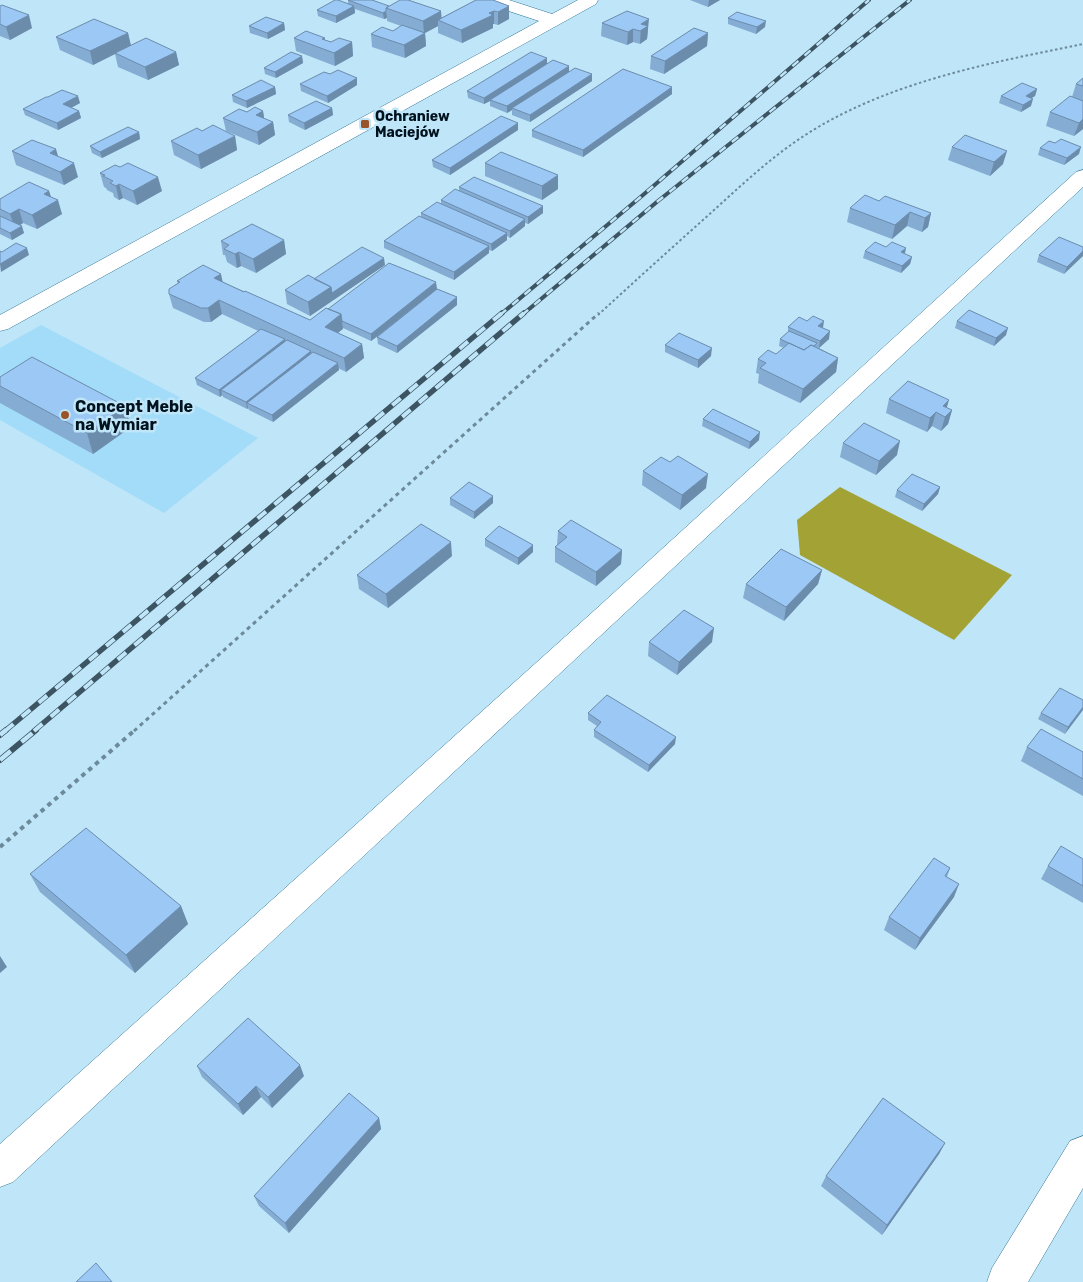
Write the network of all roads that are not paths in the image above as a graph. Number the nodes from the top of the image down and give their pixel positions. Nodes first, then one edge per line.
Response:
1 (493, 0) edge
2 (590, 0) edge
3 (553, 20) junction
4 (1083, 176) edge
5 (0, 324) edge
6 (1083, 1154) edge
7 (0, 1169) edge
8 (1006, 1282) edge

1 - 3 street
2 - 3 street
3 - 5 street
4 - 7 street
6 - 8 street

